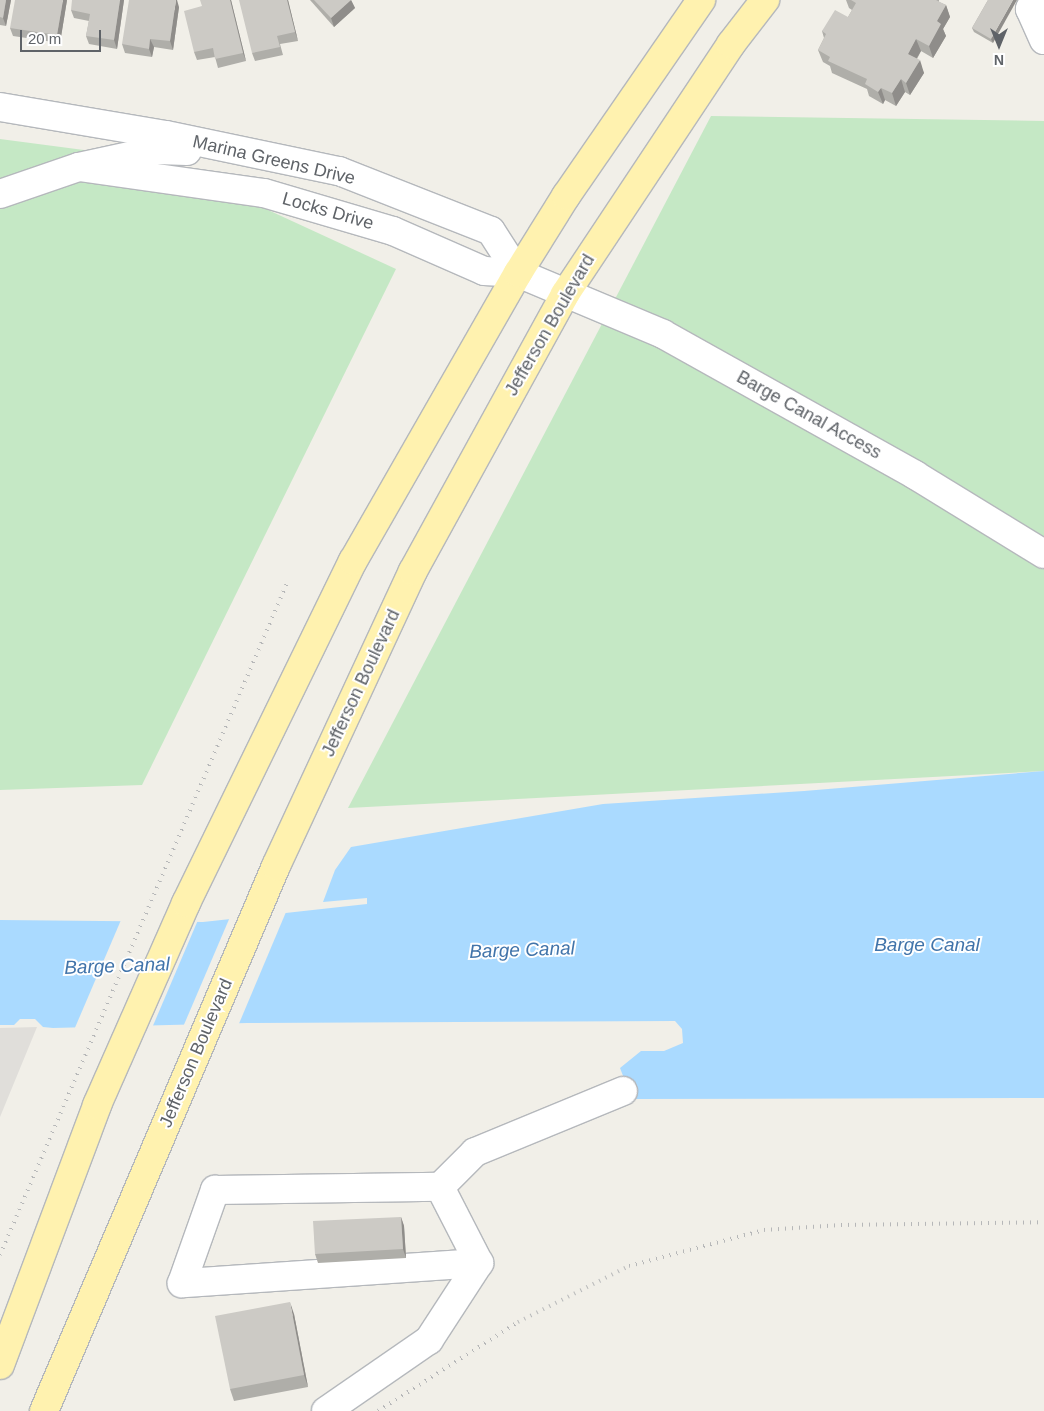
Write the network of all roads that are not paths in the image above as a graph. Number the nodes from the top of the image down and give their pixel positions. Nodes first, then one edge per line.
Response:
1 (701, 0) edge
2 (764, 0) edge
3 (1034, 0) edge
4 (1044, 40) edge
5 (0, 107) edge
6 (249, 152) junction
7 (79, 167) junction
8 (0, 194) edge
9 (518, 273) junction
10 (565, 294) junction
11 (1044, 554) edge
12 (623, 1091) dead end
13 (440, 1187) junction
14 (479, 1263) junction
15 (3, 1350) edge
16 (44, 1411) edge
17 (326, 1411) edge

1 - 9 main road
2 - 10 main road, Jefferson Boulevard
3 - 4 street
5 - 6 street, Marina Greens Drive
6 - 7 street, Locks Drive
6 - 9 street, Marina Greens Drive
7 - 8 street, Locks Drive
7 - 9 street, Locks Drive
9 - 10 street, Locks Drive
9 - 15 main road
10 - 11 street, Barge Canal Access
10 - 16 main road, Jefferson Boulevard
12 - 13 street
13 - 14 street
13 - 14 street
14 - 17 street

